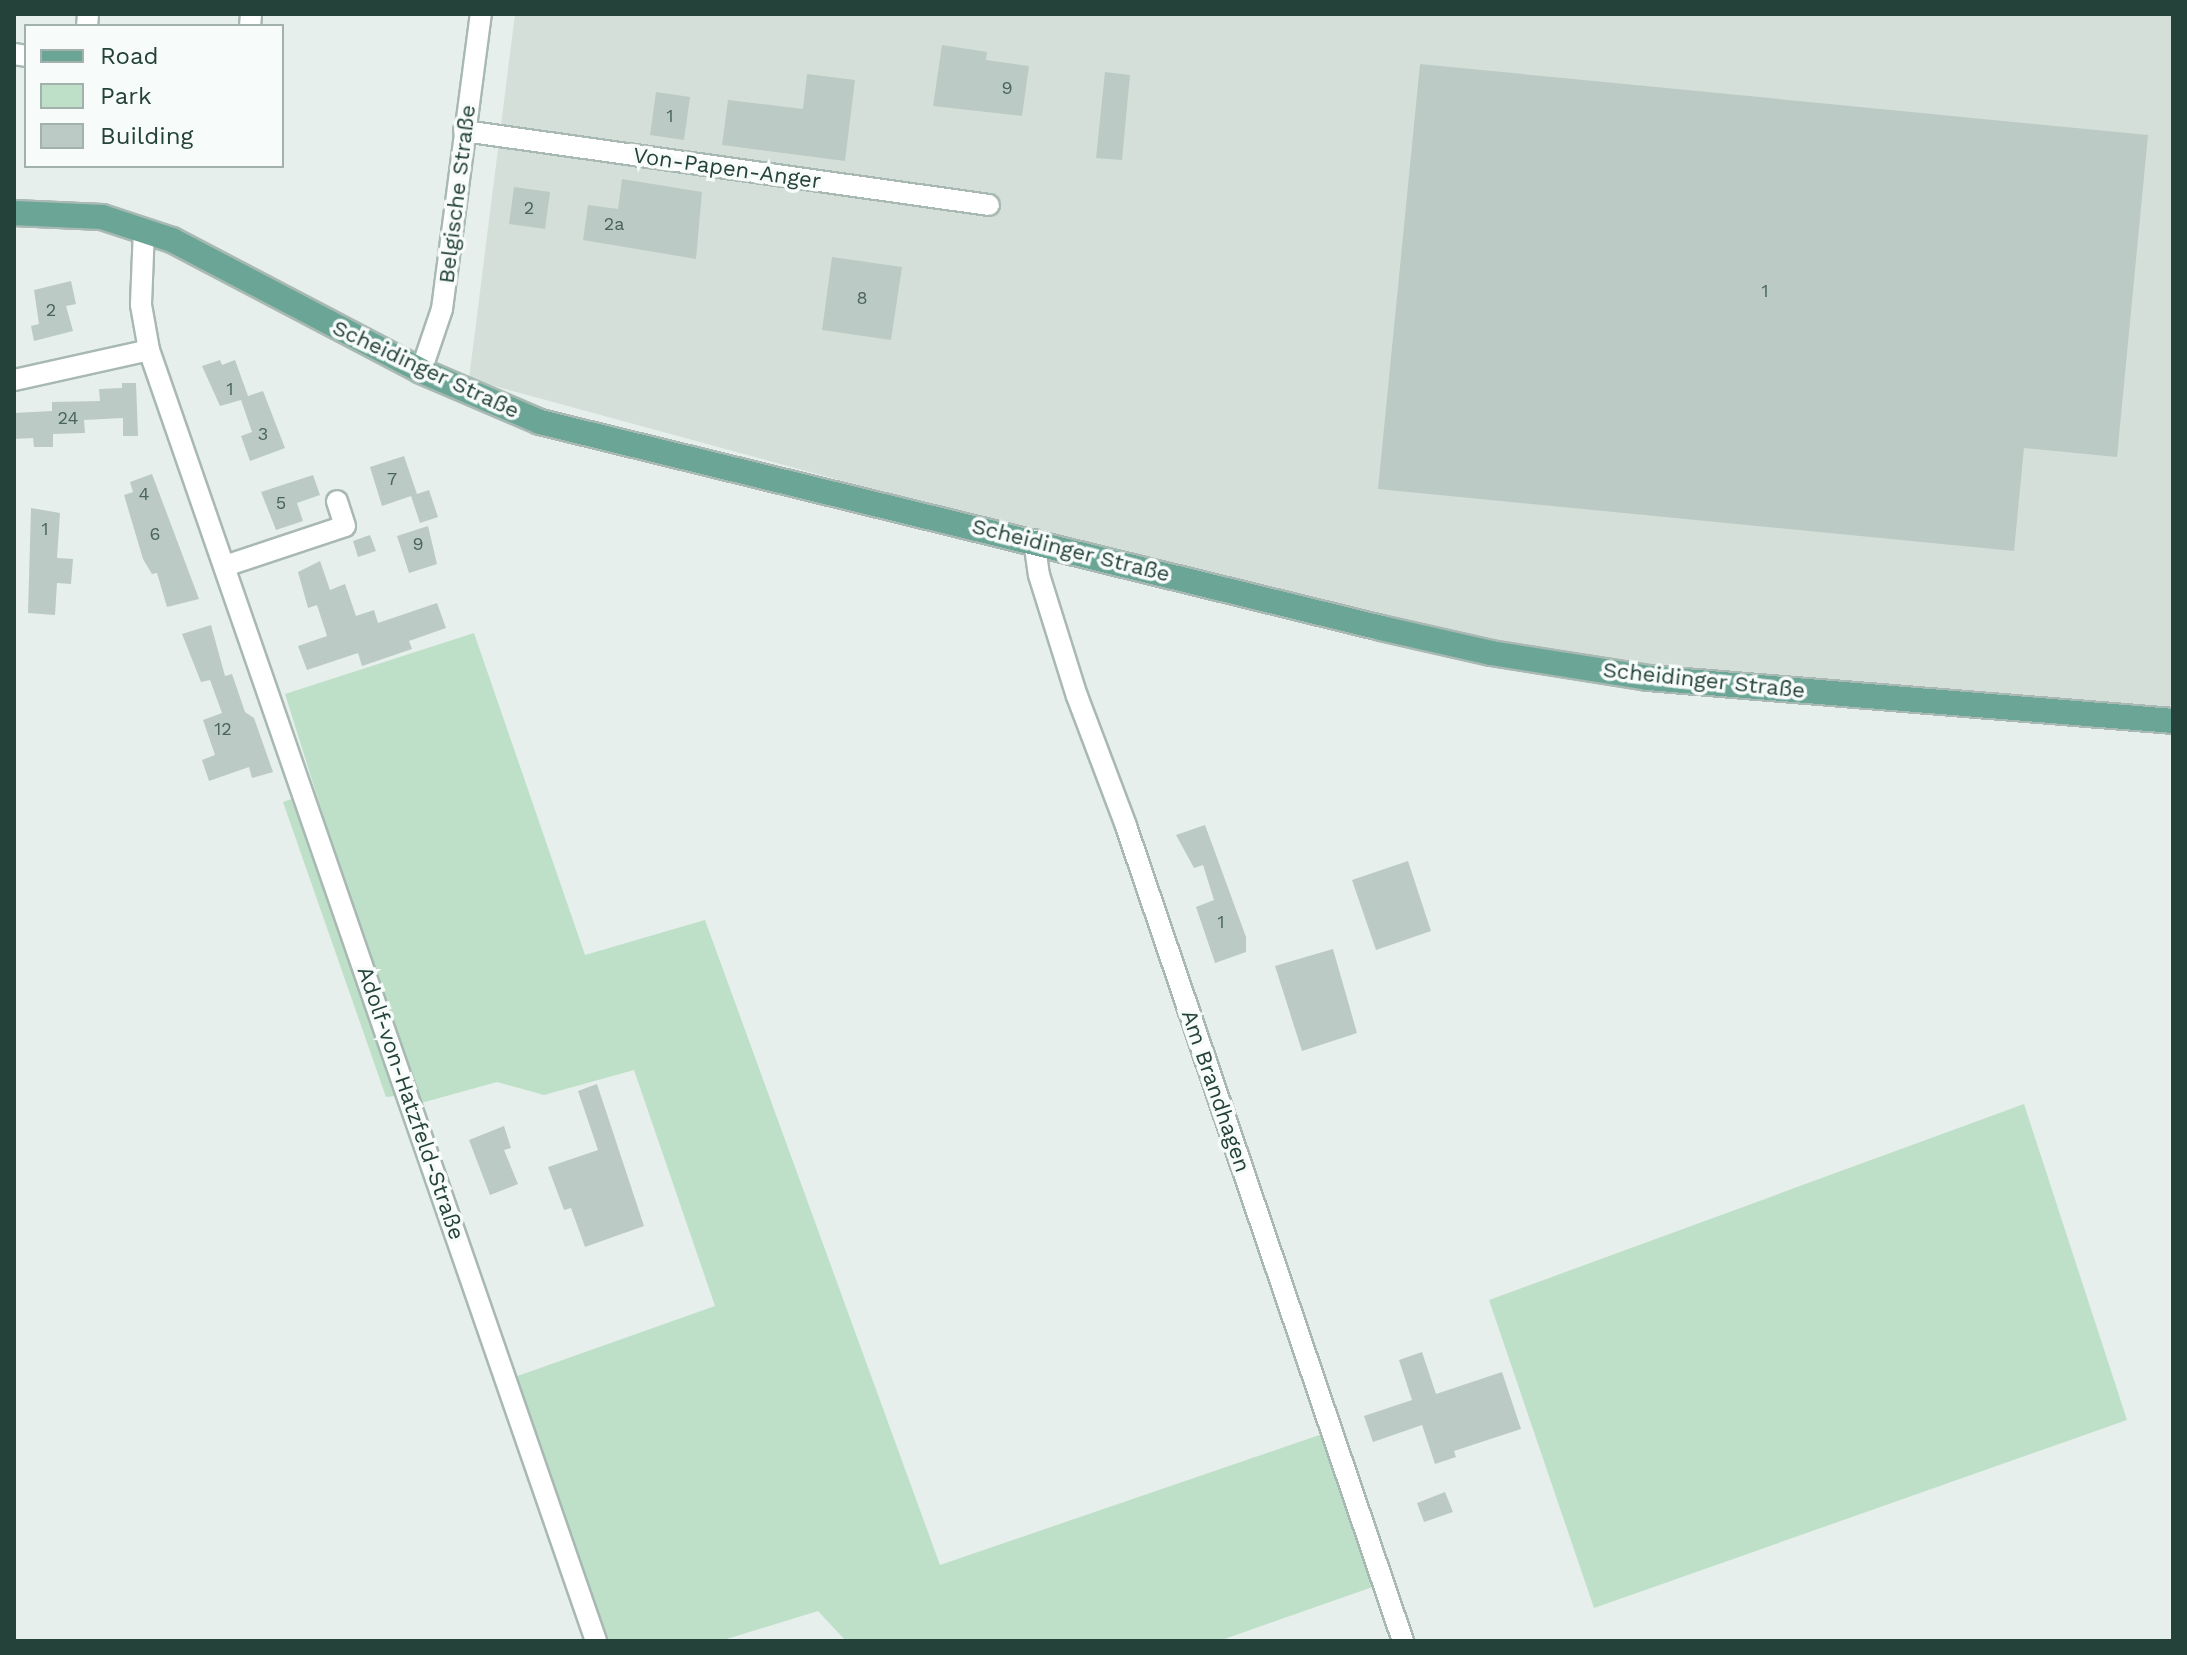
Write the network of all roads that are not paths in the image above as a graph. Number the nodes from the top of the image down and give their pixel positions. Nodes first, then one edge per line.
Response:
1 (481, 14) edge
2 (464, 131) junction
3 (989, 205) dead end
4 (14, 213) edge
5 (144, 229) junction
6 (149, 350) junction
7 (421, 371) junction
8 (14, 380) edge
9 (337, 501) dead end
10 (1034, 540) junction
11 (225, 566) junction
12 (2173, 721) edge
13 (596, 1641) edge
14 (1403, 1641) edge

1 - 2 street, Belgische Straße
2 - 3 street, Von-Papen-Anger
2 - 7 street, Belgische Straße
4 - 5 main road, Scheidinger Straße
5 - 6 street, Adolf-von-Hatzfeld-Straße
5 - 7 main road, Scheidinger Straße
6 - 8 street
6 - 11 street, Adolf-von-Hatzfeld-Straße
7 - 10 main road, Scheidinger Straße
9 - 11 street
10 - 12 main road, Scheidinger Straße
10 - 14 street, Am Brandhagen
11 - 13 street, Adolf-von-Hatzfeld-Straße

